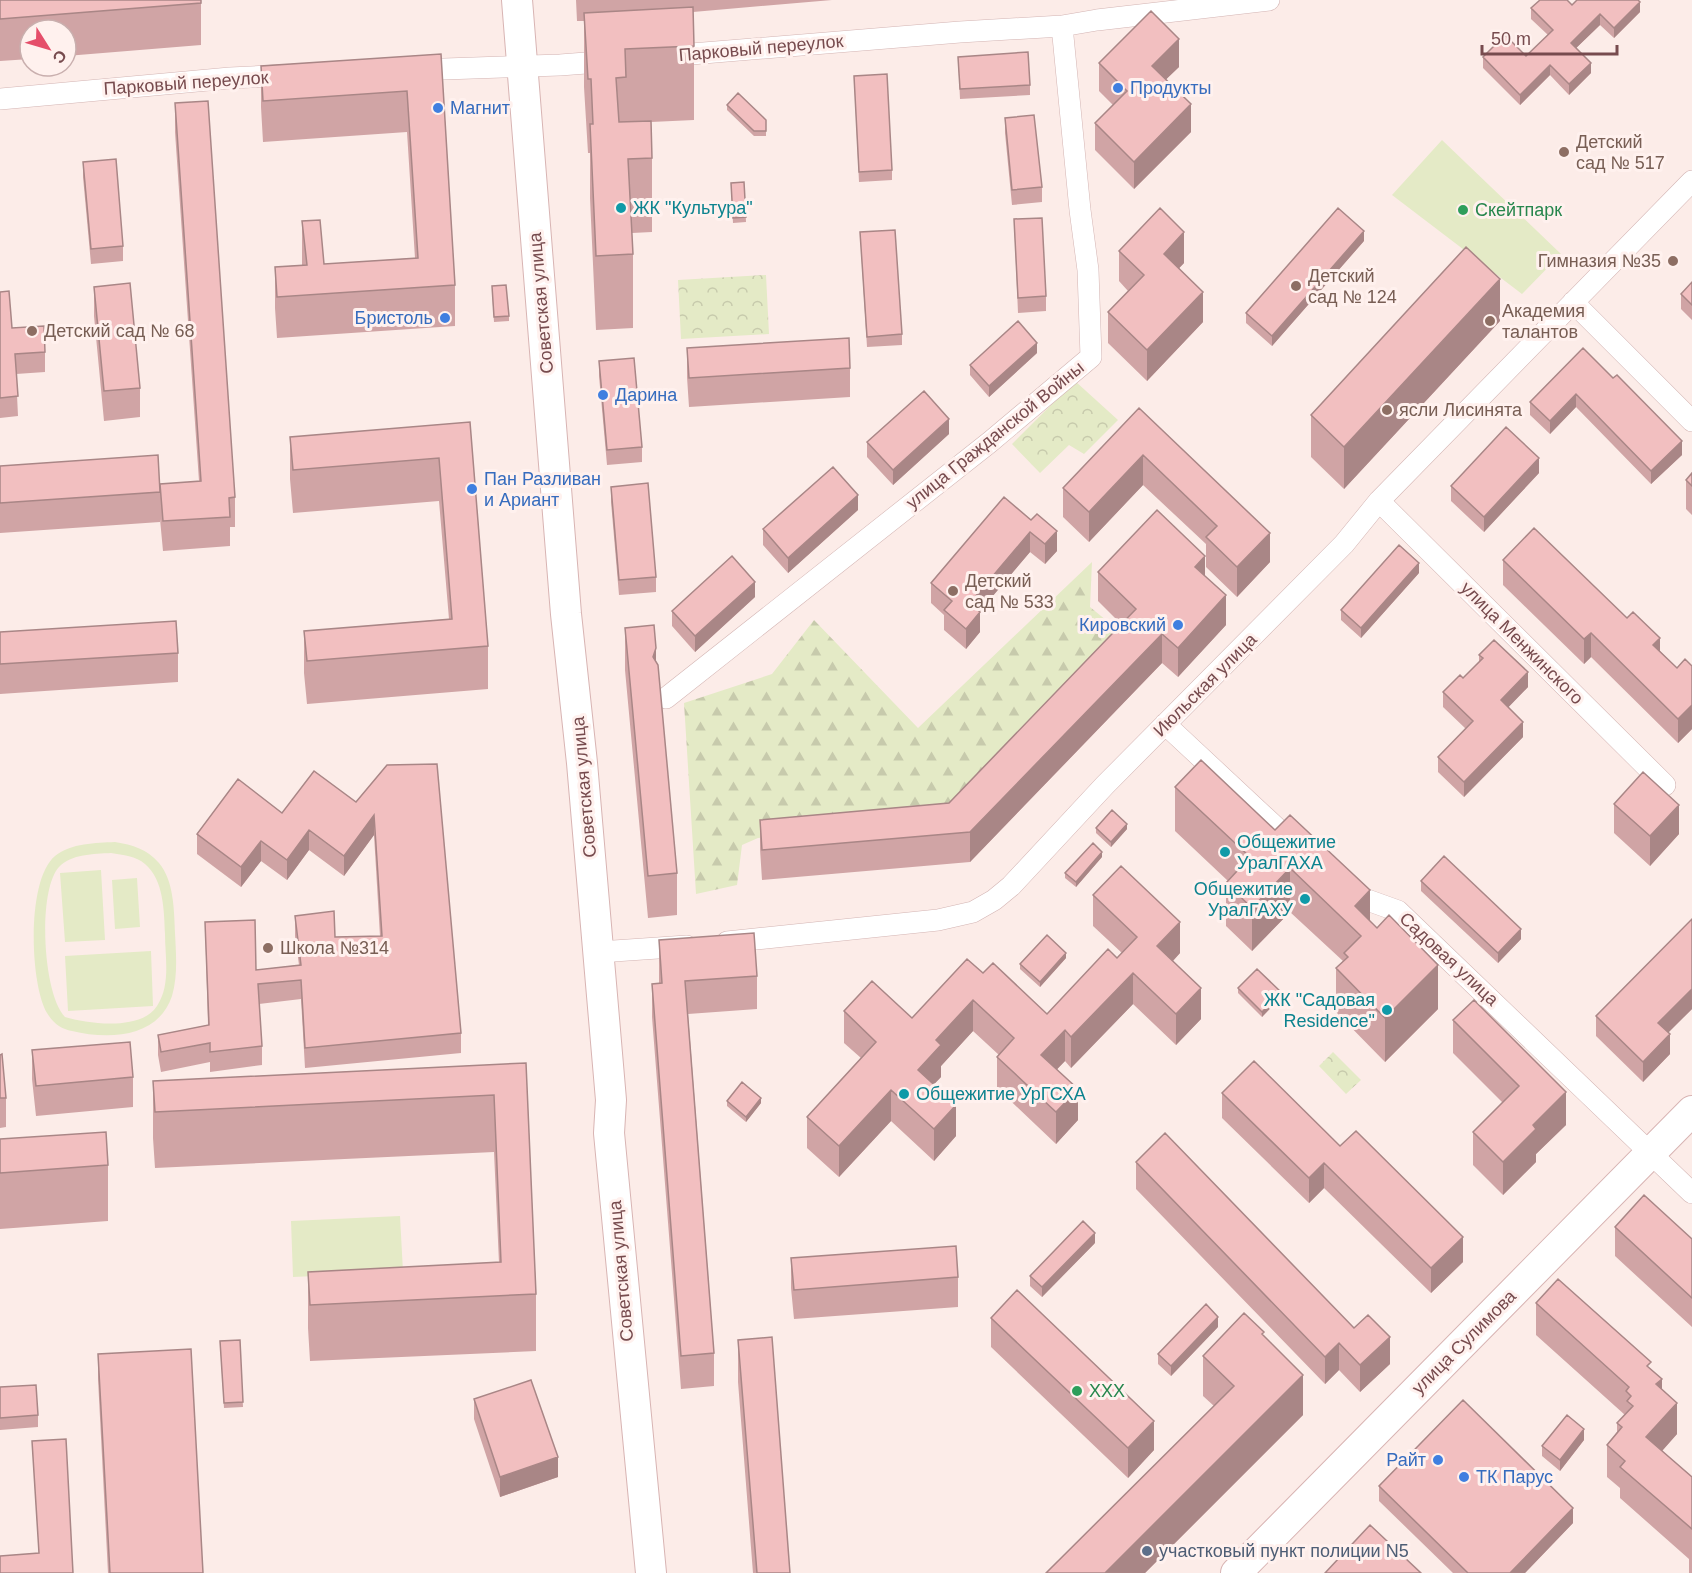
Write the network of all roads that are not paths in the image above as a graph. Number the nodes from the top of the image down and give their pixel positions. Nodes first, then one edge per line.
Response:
1 (517, 0) edge
2 (1269, 0) edge
3 (1062, 26) junction
4 (522, 66) junction
5 (397, 71) edge
6 (314, 74) edge
7 (0, 99) edge
8 (1692, 181) edge
9 (1573, 302) junction
10 (1692, 421) edge
11 (1380, 501) junction
12 (666, 698) dead end
13 (1165, 724) junction
14 (1665, 785) dead end
15 (1310, 860) edge
16 (1328, 876) edge
17 (599, 952) junction
18 (1692, 1111) edge
19 (1651, 1153) junction
20 (1692, 1193) edge
21 (651, 1573) edge
22 (1236, 1573) edge

1 - 4 street, Советская улица
2 - 3 street, Парковый переулок
3 - 4 street, Парковый переулок
3 - 12 street, улица Гражданской Войны
4 - 5 street, Парковый переулок
4 - 17 street, Советская улица
6 - 7 street, Парковый переулок
8 - 9 street, Июльская улица
9 - 10 street
9 - 11 street, Июльская улица
11 - 13 street, Июльская улица
11 - 14 street, улица Менжинского
13 - 15 street
13 - 17 street, Июльская улица
16 - 19 street, Садовая улица
17 - 21 street, Советская улица
18 - 19 street, улица Сулимова
19 - 20 street, Садовая улица
19 - 22 street, улица Сулимова

